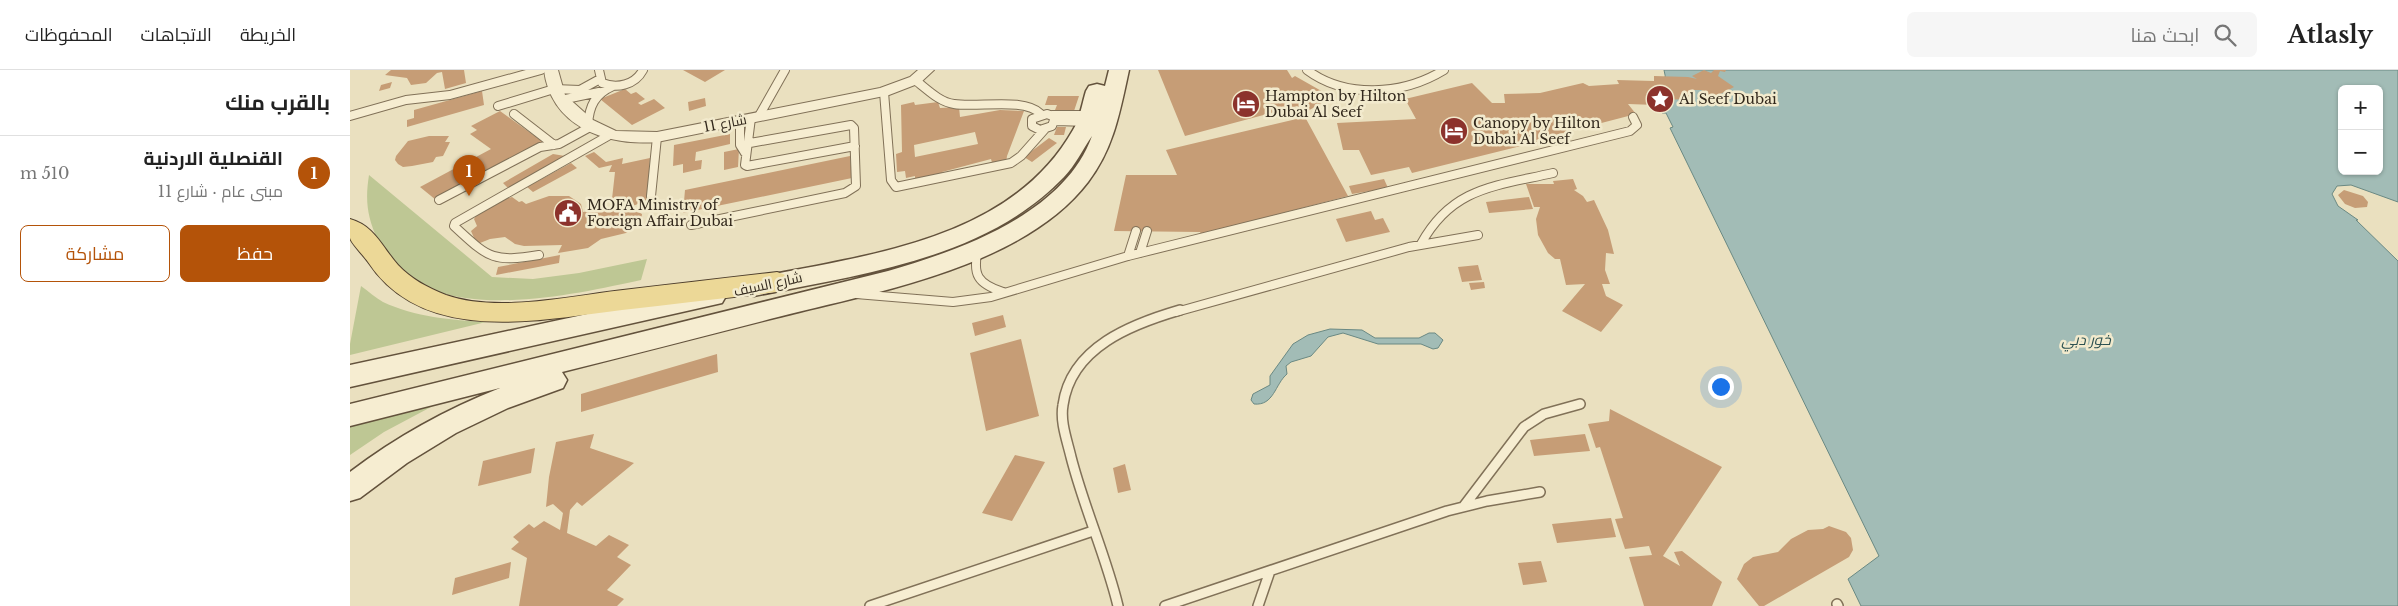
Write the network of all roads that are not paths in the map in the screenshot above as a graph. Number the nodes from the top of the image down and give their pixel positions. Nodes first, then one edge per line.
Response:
1 (541, 70) edge
2 (551, 70) edge
3 (598, 70) edge
4 (642, 70) edge
5 (785, 70) edge
6 (927, 70) edge
7 (1103, 70) edge
8 (1119, 70) edge
9 (1134, 70) edge
10 (1307, 70) edge
11 (1444, 70) edge
12 (600, 79) junction
13 (915, 80) junction
14 (613, 86) junction
15 (601, 91) junction
16 (884, 92) junction
17 (557, 95) junction
18 (498, 106) dead end
19 (514, 114) dead end
20 (1041, 114) junction
21 (350, 116) edge
22 (1633, 116) dead end
23 (750, 118) junction
24 (1054, 118) junction
25 (1094, 123) junction
26 (589, 126) junction
27 (1045, 129) junction
28 (608, 136) junction
29 (657, 137) junction
30 (750, 143) junction
31 (554, 145) junction
32 (855, 146) junction
33 (745, 153) junction
34 (1554, 173) dead end
35 (652, 196) dead end
36 (439, 200) dead end
37 (691, 226) dead end
38 (350, 228) edge
39 (1136, 231) dead end
40 (1147, 231) dead end
41 (1478, 236) dead end
42 (1421, 244) junction
43 (978, 249) junction
44 (1140, 253) junction
45 (539, 255) dead end
46 (1128, 256) junction
47 (777, 282) junction
48 (838, 292) junction
49 (1003, 292) junction
50 (727, 322) junction
51 (350, 376) edge
52 (1580, 404) dead end
53 (350, 415) edge
54 (350, 489) edge
55 (1540, 492) dead end
56 (1464, 506) junction
57 (1093, 531) junction
58 (1270, 571) junction
59 (870, 606) edge
60 (1118, 606) edge
61 (1165, 606) edge
62 (1258, 606) edge

1 - 21 lane
2 - 17 street
3 - 12 lane
4 - 14 lane
5 - 23 lane
6 - 13 street, شارع 11
7 - 25 main road, شارع السيف
8 - 25 main road, شارع السيف
9 - 25 main road, شارع السيف
10 - 11 lane
12 - 14 lane
12 - 17 lane
13 - 16 street, شارع 11
13 - 20 lane
14 - 15 lane
15 - 17 lane
15 - 26 lane
16 - 23 street, شارع 11
16 - 27 lane
17 - 18 lane
17 - 26 street, شارع 11
19 - 31 lane
20 - 24 lane
20 - 27 lane
22 - 44 lane
23 - 29 street, شارع 11
23 - 30 lane
23 - 33 lane
24 - 25 lane
24 - 27 lane
25 - 43 main road, شارع السيف
25 - 47 main road, شارع السيف
26 - 28 street, شارع 11
26 - 31 lane
28 - 29 street, شارع 11
28 - 45 lane
29 - 35 lane
30 - 32 lane
30 - 33 lane
31 - 36 lane
32 - 33 lane
32 - 37 lane
34 - 42 lane
38 - 47 main road
39 - 46 lane
40 - 44 lane
41 - 42 lane
42 - 57 lane
43 - 48 main road, شارع السيف
43 - 49 lane
44 - 46 lane
46 - 49 lane
47 - 51 main road, شارع السيف
48 - 49 lane
48 - 50 main road, شارع السيف
50 - 53 main road, شارع السيف
50 - 54 main road
52 - 56 lane
55 - 56 lane
56 - 58 lane
57 - 59 lane
57 - 60 lane
58 - 61 lane
58 - 62 lane

